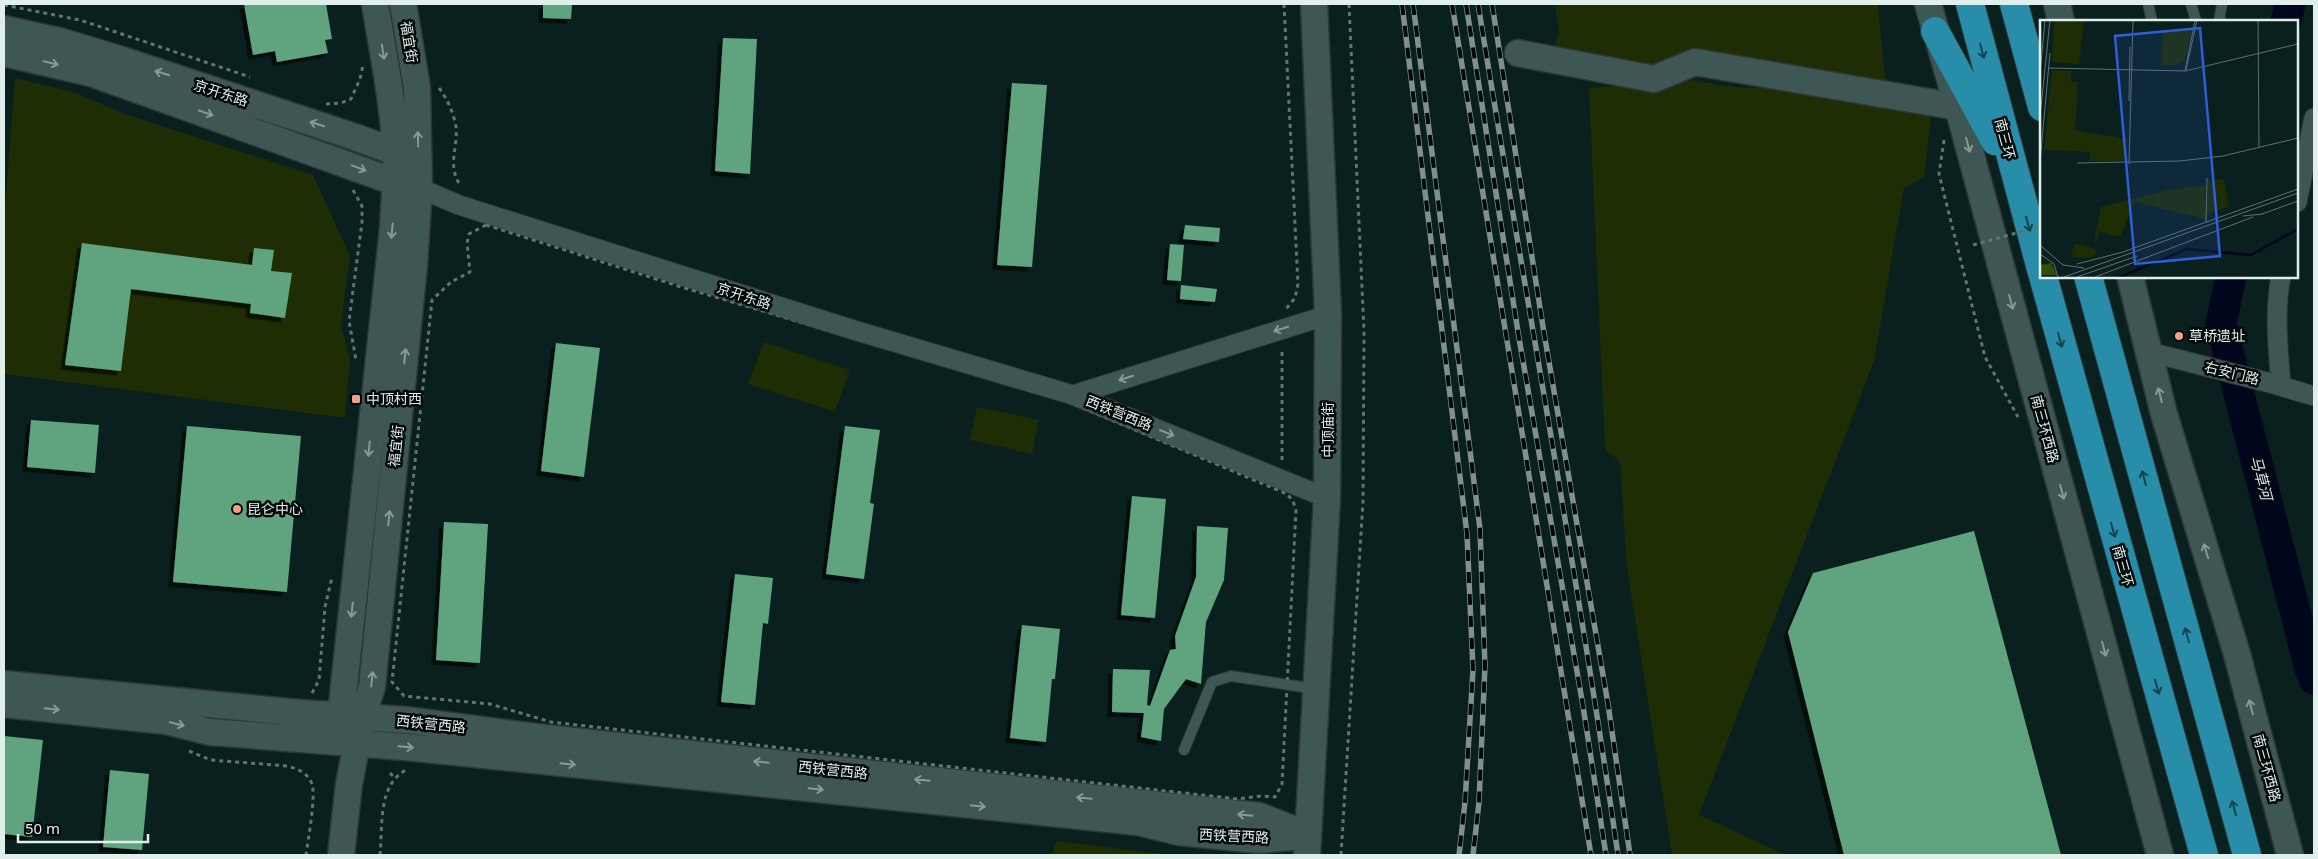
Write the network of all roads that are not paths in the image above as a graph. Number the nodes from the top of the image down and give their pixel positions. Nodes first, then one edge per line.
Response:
1 (375, 4) edge
2 (403, 4) edge
3 (1314, 4) edge
4 (1920, 4) edge
5 (1928, 4) edge
6 (1970, 4) edge
7 (2014, 4) edge
8 (2057, 4) edge
9 (2148, 4) edge
10 (2192, 4) edge
11 (2222, 4) edge
12 (2062, 20) edge
13 (2152, 20) edge
14 (2196, 20) edge
15 (2219, 20) edge
16 (4, 29) edge
17 (1935, 31) junction
18 (4, 53) edge
19 (1518, 53) dead end
20 (2040, 100) edge
21 (1950, 106) junction
22 (2314, 118) edge
23 (396, 152) junction
24 (2015, 178) junction
25 (407, 185) junction
26 (2298, 197) edge
27 (2040, 268) edge
28 (2043, 278) edge
29 (2089, 278) edge
30 (2130, 278) edge
31 (2281, 278) edge
32 (1328, 315) junction
33 (2149, 352) junction
34 (2275, 384) junction
35 (1073, 395) junction
36 (2314, 396) edge
37 (1328, 498) junction
38 (4, 684) edge
39 (1316, 689) junction
40 (4, 704) edge
41 (351, 717) junction
42 (348, 743) junction
43 (1184, 750) dead end
44 (1307, 845) edge
45 (2203, 854) edge
46 (326, 855) edge
47 (342, 855) edge
48 (2160, 855) edge
49 (2247, 855) edge
50 (2290, 855) edge

1 -> 23 street, 福宜街
25 -> 2 street, 福宜街
3 - 32 street, 中顶庙街
4 - 17 street
5 - 17 street, 南三环西路
6 -> 24 highway, 南三环
7 - 20 highway
8 - 12 street
9 - 13 lane
10 - 14 lane
11 - 15 lane
23 -> 16 street, 京开东路
17 - 21 street, 南三环西路
17 - 24 highway
18 -> 25 street, 京开东路
19 - 21 street
21 -> 48 street, 南三环西路
22 - 26 street
23 - 25 street
24 -> 27 highway, 南三环
25 - 35 street, 京开东路
25 - 41 street, 福宜街
28 -> 45 highway, 南三环
49 -> 29 highway
30 - 33 street, 南三环西路
31 - 34 street
32 -> 35 street, 西铁营西路
32 - 37 street, 中顶庙街
33 - 34 street, 右安门路, bridge
50 -> 33 street, 南三环西路
34 - 36 street, 右安门路
35 -> 37 street, 西铁营西路
37 - 39 street, 中顶庙街
38 - 41 street, 西铁营西路
39 - 43 lane
39 - 44 street, 中顶庙街
40 -> 42 street, 西铁营西路
41 - 42 street, 福宜街
44 -> 41 street, 西铁营西路
42 -> 44 street, 西铁营西路
42 - 46 street, 福宜街
42 - 47 street, 福宜街

